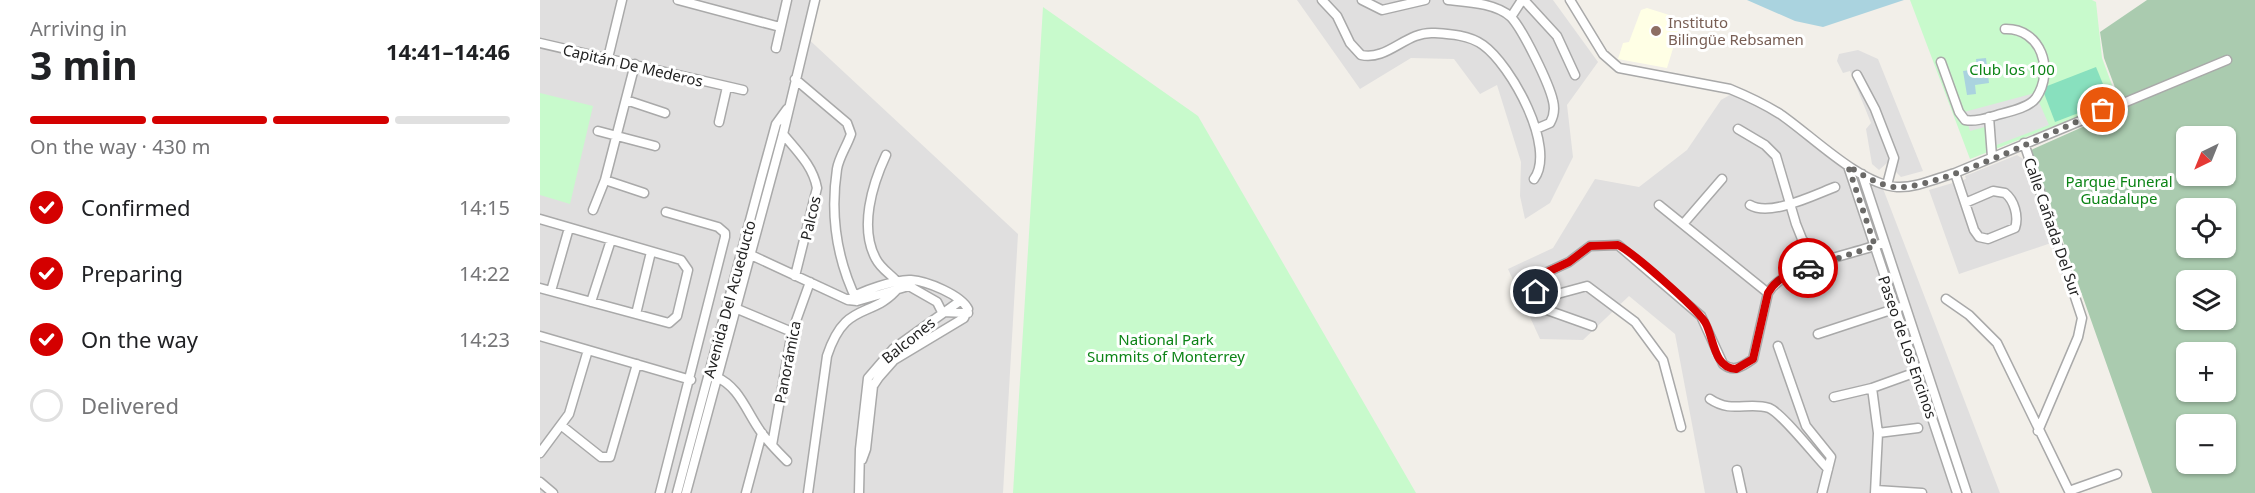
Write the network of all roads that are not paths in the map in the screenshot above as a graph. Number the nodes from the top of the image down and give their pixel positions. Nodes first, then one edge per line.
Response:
1 (622, 0) edge
2 (678, 0) edge
3 (787, 0) edge
4 (815, 0) edge
5 (1322, 0) edge
6 (1362, 0) edge
7 (1425, 0) edge
8 (1448, 0) edge
9 (1523, 0) edge
10 (1570, 0) edge
11 (1511, 18) junction
12 (780, 27) junction
13 (2005, 29) dead end
14 (540, 43) edge
15 (776, 48) dead end
16 (608, 58) junction
17 (2227, 60) dead end
18 (1941, 62) dead end
19 (635, 64) junction
20 (1575, 75) dead end
21 (1857, 75) dead end
22 (795, 79) junction
23 (727, 87) junction
24 (743, 90) dead end
25 (626, 100) junction
26 (788, 108) junction
27 (665, 113) dead end
28 (1989, 117) junction
29 (719, 122) dead end
30 (1536, 129) junction
31 (1738, 129) dead end
32 (598, 131) dead end
33 (783, 134) junction
34 (616, 137) junction
35 (2024, 143) junction
36 (654, 146) dead end
37 (886, 155) dead end
38 (1992, 157) junction
39 (1848, 166) junction
40 (1955, 172) junction
41 (1862, 174) junction
42 (1534, 179) dead end
43 (1722, 179) dead end
44 (605, 180) junction
45 (1887, 185) junction
46 (1835, 187) dead end
47 (644, 193) dead end
48 (1789, 203) junction
49 (1965, 203) junction
50 (1659, 205) dead end
51 (1750, 205) dead end
52 (593, 210) dead end
53 (666, 212) dead end
54 (540, 219) edge
55 (1684, 223) junction
56 (569, 228) junction
57 (611, 240) junction
58 (1879, 245) junction
59 (651, 252) junction
60 (751, 255) junction
61 (1820, 264) junction
62 (795, 276) junction
63 (810, 282) junction
64 (899, 284) junction
65 (540, 288) edge
66 (551, 291) junction
67 (1768, 293) junction
68 (1539, 298) junction
69 (853, 299) junction
70 (1946, 299) dead end
71 (960, 301) junction
72 (591, 302) junction
73 (1900, 307) junction
74 (735, 308) junction
75 (968, 311) junction
76 (942, 312) junction
77 (636, 314) junction
78 (1592, 326) dead end
79 (792, 332) junction
80 (1818, 334) dead end
81 (540, 336) edge
82 (1778, 346) dead end
83 (588, 350) junction
84 (637, 364) junction
85 (1921, 370) junction
86 (716, 377) junction
87 (691, 380) junction
88 (1872, 388) junction
89 (1834, 397) dead end
90 (1710, 399) dead end
91 (561, 426) junction
92 (1680, 427) dead end
93 (1918, 428) dead end
94 (2038, 431) junction
95 (762, 433) junction
96 (1878, 434) junction
97 (772, 445) junction
98 (540, 453) edge
99 (862, 460) junction
100 (787, 461) dead end
101 (1828, 469) junction
102 (1737, 470) dead end
103 (2117, 474) dead end
104 (540, 482) edge
105 (1876, 492) edge
106 (2070, 492) edge
107 (553, 493) edge
108 (660, 493) edge
109 (677, 493) edge
110 (686, 493) edge
111 (746, 493) edge
112 (808, 493) edge
113 (859, 493) edge
114 (1742, 493) edge
115 (1822, 493) edge
116 (1922, 493) edge
117 (1957, 493) edge
118 (1967, 493) edge

1 - 16 street
2 - 12 street
3 - 12 street
4 - 22 street, Avenida Del Acueducto
5 - 30 street
6 - 7 street
8 - 11 street
9 - 11 street
9 - 20 street
10 - 39 street
11 - 30 street
12 - 15 street
13 - 28 street
14 - 16 street, Capitán De Mederos
16 - 19 street, Capitán De Mederos
17 - 35 street
18 - 28 street
19 - 23 street, Capitán De Mederos
19 - 25 street
21 - 45 street
22 - 26 street, Avenida Del Acueducto
22 - 69 street
23 - 24 street, Capitán De Mederos
23 - 29 street
25 - 27 street
25 - 34 street
26 - 33 street, Avenida Del Acueducto
26 - 109 street, Avenida Del Acueducto
28 - 38 street
30 - 42 street
31 - 48 street
32 - 34 street
33 - 60 street, Avenida Del Acueducto
33 - 62 street, Palcos
34 - 36 street
34 - 44 street
35 - 38 street
35 - 94 street, Calle Cañada Del Sur
37 - 64 street
38 - 40 street
39 - 41 street
39 - 58 street, Paseo de Los Encinos
40 - 45 street
40 - 49 street
41 - 45 street
41 - 58 street, Paseo de Los Encinos
43 - 55 street
44 - 47 street
44 - 52 street
46 - 48 street
48 - 51 street
48 - 61 street
49 - 49 street
50 - 55 street
53 - 87 street, Avenida Del Acueducto
54 - 56 street
55 - 67 street
56 - 57 street
56 - 66 street
57 - 59 street
57 - 72 street
58 - 61 street
58 - 73 street, Paseo de Los Encinos
59 - 77 street
59 - 77 street
60 - 62 street
60 - 74 street, Avenida Del Acueducto
61 - 67 street
62 - 63 street
63 - 69 street
63 - 79 street, Panorámica
64 - 69 street
64 - 71 street
64 - 76 street
64 - 112 street
65 - 66 street
66 - 72 street
67 - 68 street
68 - 78 street
68 - 92 street
70 - 94 street
71 - 75 street
71 - 76 street, Balcones
72 - 77 street
73 - 80 street
73 - 85 street, Paseo de Los Encinos
74 - 79 street
74 - 86 street, Avenida Del Acueducto
75 - 76 street
75 - 99 street, Balcones
76 - 99 street, Balcones
79 - 97 street, Panorámica
81 - 83 street
82 - 101 street
83 - 84 street
83 - 91 street
84 - 87 street
84 - 91 street
85 - 88 street
85 - 117 street, Paseo de Los Encinos
85 - 118 street, Paseo de Los Encinos
86 - 95 street
86 - 110 street, Avenida Del Acueducto
87 - 108 street, Avenida Del Acueducto
88 - 89 street
88 - 96 street
90 - 101 street
91 - 98 street
93 - 96 street
94 - 106 street
95 - 97 street
95 - 111 street
96 - 105 street
97 - 100 street
99 - 113 street, Balcones
101 - 115 street
102 - 114 street
103 - 106 street
104 - 107 street
105 - 116 street

